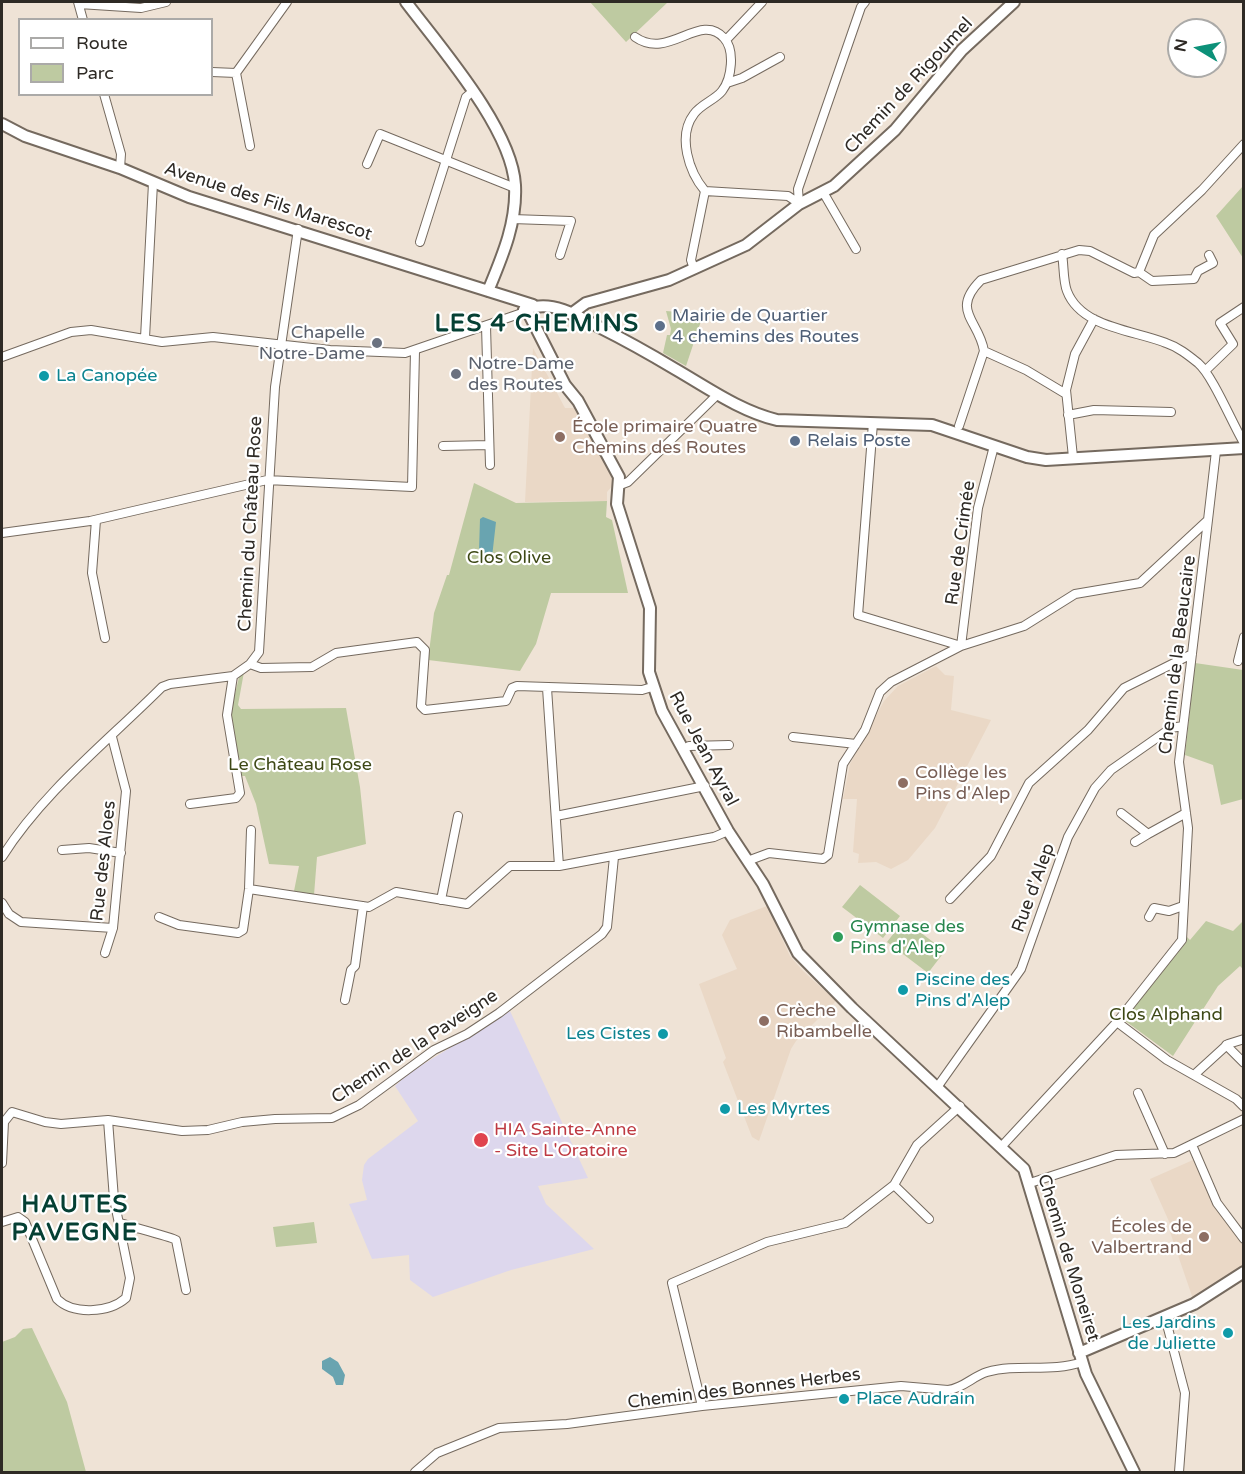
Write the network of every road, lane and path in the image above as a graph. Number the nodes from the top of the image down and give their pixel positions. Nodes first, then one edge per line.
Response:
1 (166, 2) edge
2 (287, 2) edge
3 (406, 2) edge
4 (762, 2) edge
5 (865, 2) edge
6 (1014, 2) edge
7 (78, 3) edge
8 (82, 18) edge
9 (635, 37) dead end
10 (726, 40) junction
11 (780, 57) dead end
12 (213, 72) edge
13 (236, 73) junction
14 (727, 83) junction
15 (472, 92) junction
16 (105, 96) edge
17 (2, 124) edge
18 (1244, 144) edge
19 (250, 146) dead end
20 (447, 162) junction
21 (367, 164) dead end
22 (120, 168) junction
23 (153, 183) junction
24 (515, 188) junction
25 (705, 191) junction
26 (823, 192) junction
27 (799, 204) junction
28 (512, 219) junction
29 (298, 230) junction
30 (420, 242) dead end
31 (856, 249) dead end
32 (1062, 254) junction
33 (560, 255) dead end
34 (1209, 255) dead end
35 (694, 269) junction
36 (1139, 272) junction
37 (488, 291) junction
38 (1244, 307) edge
39 (529, 309) junction
40 (571, 314) junction
41 (1094, 319) junction
42 (486, 326) junction
43 (145, 338) junction
44 (281, 344) junction
45 (415, 351) junction
46 (984, 351) junction
47 (2, 357) edge
48 (1205, 371) junction
49 (1066, 394) junction
50 (717, 395) junction
51 (1172, 412) dead end
52 (1068, 415) junction
53 (873, 423) junction
54 (959, 426) dead end
55 (1244, 443) edge
56 (489, 445) junction
57 (443, 446) dead end
58 (994, 446) junction
59 (1244, 448) edge
60 (1216, 451) junction
61 (1073, 457) junction
62 (490, 465) dead end
63 (267, 480) junction
64 (620, 485) junction
65 (96, 520) junction
66 (1208, 520) junction
67 (2, 533) edge
68 (1244, 637) edge
69 (105, 638) dead end
70 (961, 646) junction
71 (1192, 654) junction
72 (1238, 661) dead end
73 (250, 664) junction
74 (233, 676) junction
75 (652, 687) junction
76 (547, 688) junction
77 (1183, 726) junction
78 (112, 737) junction
79 (793, 737) dead end
80 (856, 744) junction
81 (729, 745) dead end
82 (684, 749) junction
83 (705, 786) junction
84 (190, 804) dead end
85 (1122, 813) dead end
86 (1186, 813) junction
87 (458, 816) dead end
88 (556, 816) junction
89 (251, 830) dead end
90 (728, 831) junction
91 (1148, 834) junction
92 (1135, 842) dead end
93 (62, 850) dead end
94 (121, 853) junction
95 (2, 857) edge
96 (614, 857) junction
97 (750, 860) junction
98 (559, 866) junction
99 (249, 889) junction
100 (950, 899) dead end
101 (441, 900) junction
102 (2, 903) edge
103 (363, 906) junction
104 (1183, 906) junction
105 (159, 917) dead end
106 (1149, 917) dead end
107 (113, 928) junction
108 (105, 953) dead end
109 (345, 1000) dead end
110 (1117, 1022) junction
111 (1244, 1039) edge
112 (1226, 1046) junction
113 (1244, 1063) edge
114 (1194, 1075) junction
115 (938, 1086) junction
116 (1138, 1093) dead end
117 (960, 1106) junction
118 (1244, 1107) edge
119 (4, 1114) edge
120 (1244, 1119) edge
121 (108, 1120) junction
122 (1192, 1144) junction
123 (1002, 1146) junction
124 (1165, 1154) junction
125 (2, 1163) edge
126 (1030, 1183) junction
127 (894, 1185) junction
128 (929, 1219) dead end
129 (2, 1222) edge
130 (120, 1223) junction
131 (1244, 1239) edge
132 (1244, 1272) edge
133 (186, 1290) dead end
134 (1165, 1317) junction
135 (1081, 1358) junction
136 (702, 1406) junction
137 (415, 1473) edge
138 (1134, 1473) edge
139 (1179, 1473) edge

1 - 7 street
2 - 13 street
3 - 15 main road
4 - 10 street
5 - 27 street
6 - 26 main road, Chemin de Rigoumel
7 - 8 street
9 - 10 street
10 - 14 street
11 - 14 street
12 - 13 street
13 - 19 street
14 - 25 street
15 - 20 street
15 - 24 main road
16 - 22 street
17 - 22 main road, Avenue des Fils Marescot
18 - 36 street
20 - 21 street
20 - 24 street
20 - 30 street
22 - 23 main road, Avenue des Fils Marescot
23 - 29 main road, Avenue des Fils Marescot
23 - 43 street
24 - 28 main road
25 - 27 street
25 - 35 street
26 - 27 main road, Chemin de Rigoumel
26 - 31 street
27 - 35 main road, Chemin de Rigoumel
28 - 33 street
28 - 37 main road
29 - 37 main road, Avenue des Fils Marescot
29 - 44 street, Chemin du Château Rose
32 - 36 street
32 - 41 street
32 - 46 street
34 - 36 street
35 - 40 main road, Chemin de Rigoumel
37 - 39 main road, Avenue des Fils Marescot
38 - 48 street
39 - 40 main road, Avenue des Fils Marescot
39 - 42 street
39 - 64 main road, Rue Jean Ayral
40 - 50 main road, Avenue des Fils Marescot
41 - 48 street
41 - 49 street
42 - 45 street
42 - 56 street
43 - 44 street
43 - 47 street
44 - 45 street
44 - 63 street, Chemin du Château Rose
45 - 63 street
46 - 49 street
46 - 54 street
48 - 55 street
49 - 52 street
50 - 53 main road, Avenue des Fils Marescot
50 - 64 street
51 - 52 street
52 - 61 street
53 - 58 main road, Avenue des Fils Marescot
53 - 70 street
56 - 57 street
56 - 62 street
58 - 61 main road, Avenue des Fils Marescot
58 - 70 street, Rue de Crimée
59 - 60 main road, Avenue des Fils Marescot
60 - 61 main road, Avenue des Fils Marescot
60 - 66 street, Chemin de la Beaucaire
63 - 65 street
63 - 73 street, Chemin du Château Rose
64 - 75 main road, Rue Jean Ayral
65 - 67 street
65 - 69 street
66 - 70 street
66 - 71 street, Chemin de la Beaucaire
68 - 72 street
70 - 80 street
71 - 77 street, Chemin de la Beaucaire
71 - 100 street
73 - 74 street
73 - 76 street
74 - 78 street
74 - 84 street
75 - 76 street
75 - 82 main road, Rue Jean Ayral
76 - 88 street
77 - 86 street, Chemin de la Beaucaire
77 - 115 street, Rue d'Alep
78 - 94 street, Rue des Aloes
78 - 95 street
79 - 80 street
80 - 97 street
81 - 82 street
82 - 83 main road, Rue Jean Ayral
83 - 88 street
83 - 90 main road, Rue Jean Ayral
85 - 91 street
86 - 91 street
86 - 104 street, Chemin de la Beaucaire
87 - 101 street
88 - 98 street
89 - 99 street
90 - 96 street
90 - 97 main road, Chemin de Moneiret
91 - 92 street
93 - 94 street
94 - 107 street, Rue des Aloes
96 - 98 street
96 - 121 street, Chemin de la Paveigne
97 - 115 main road, Chemin de Moneiret
98 - 101 street
99 - 103 street
99 - 105 street
101 - 103 street
102 - 107 street
103 - 109 street
104 - 106 street
104 - 110 street, Chemin de la Beaucaire
107 - 108 street, Rue des Aloes
110 - 114 street
110 - 123 street, Chemin de la Beaucaire
111 - 112 street
112 - 113 street
112 - 114 street
114 - 118 street
115 - 117 main road, Chemin de Moneiret
116 - 124 street
117 - 123 main road, Chemin de Moneiret
117 - 127 street
119 - 121 street, Chemin de la Paveigne
119 - 125 street
120 - 122 street
121 - 130 street
122 - 124 street
122 - 131 street
123 - 126 main road, Chemin de Moneiret
124 - 126 street
126 - 135 main road, Chemin de Moneiret
127 - 128 street
127 - 136 street
129 - 130 street
130 - 133 street
132 - 134 main road
134 - 135 main road
134 - 139 street
135 - 136 street, Chemin des Bonnes Herbes
135 - 138 main road, Chemin de Moneiret
136 - 137 street, Chemin des Bonnes Herbes

